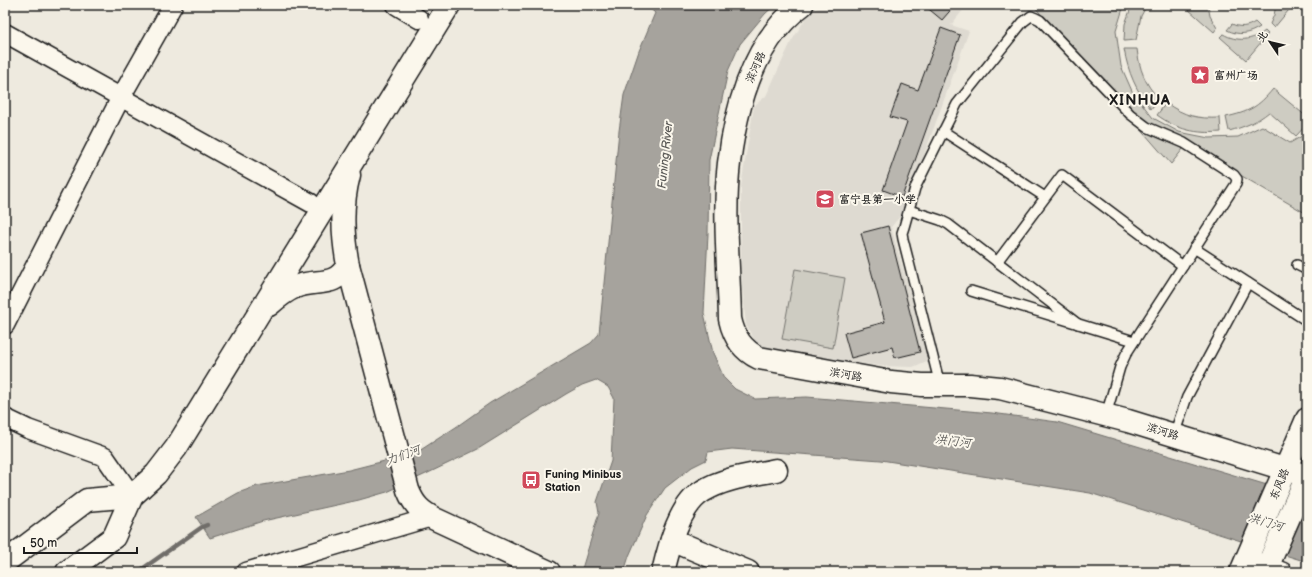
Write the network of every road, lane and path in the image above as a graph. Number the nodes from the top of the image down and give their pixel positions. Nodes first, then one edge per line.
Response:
1 (173, 5) edge
2 (396, 5) edge
3 (449, 5) edge
4 (802, 5) edge
5 (419, 19) dead end
6 (5, 34) edge
7 (121, 97) junction
8 (943, 131) junction
9 (353, 160) junction
10 (1045, 197) junction
11 (312, 203) dead end
12 (908, 210) junction
13 (313, 226) junction
14 (343, 234) junction
15 (1194, 248) junction
16 (293, 258) junction
17 (997, 262) junction
18 (348, 265) junction
19 (1297, 265) dead end
20 (1183, 266) junction
21 (1307, 270) edge
22 (322, 282) junction
23 (1248, 283) junction
24 (971, 291) dead end
25 (357, 298) junction
26 (255, 321) junction
27 (1307, 321) edge
28 (1078, 324) junction
29 (5, 325) edge
30 (1134, 341) junction
31 (940, 386) junction
32 (1106, 415) junction
33 (5, 418) edge
34 (1307, 419) edge
35 (1174, 435) junction
36 (1286, 469) junction
37 (776, 470) dead end
38 (1307, 476) edge
39 (132, 496) junction
40 (428, 518) dead end
41 (672, 540) junction
42 (5, 562) edge
43 (1244, 565) edge
44 (1272, 570) edge
45 (67, 572) edge
46 (246, 572) edge
47 (549, 572) edge
48 (663, 572) edge
49 (748, 572) edge

1 - 7 street
2 - 5 street
3 - 9 main road
4 - 31 main road, 滨河路
6 - 7 street
7 - 11 street
7 - 29 street
8 - 10 lane
8 - 12 lane
8 - 15 lane
9 - 13 main road
9 - 14 main road
10 - 17 lane
10 - 20 lane
12 - 17 lane
12 - 31 lane
13 - 14 main road
13 - 16 main road
14 - 18 main road
15 - 20 lane
15 - 23 lane
16 - 22 main road
16 - 26 main road
17 - 28 lane
18 - 22 main road
18 - 25 main road
19 - 21 lane
20 - 30 lane
22 - 25 main road
22 - 26 main road
23 - 27 lane
23 - 35 lane
24 - 28 lane
25 - 47 main road
26 - 39 main road
28 - 30 lane
30 - 32 lane
31 - 32 main road, 滨河路
32 - 35 main road, 滨河路
33 - 39 street
34 - 36 main road, 东风路
35 - 36 main road, 滨河路
36 - 38 main road, 滨河路
36 - 43 main road, 东风路
37 - 41 main road
38 - 44 main road, 东风路
39 - 42 main road
39 - 45 main road
40 - 46 street
41 - 48 main road
41 - 49 main road
43 - 44 street

